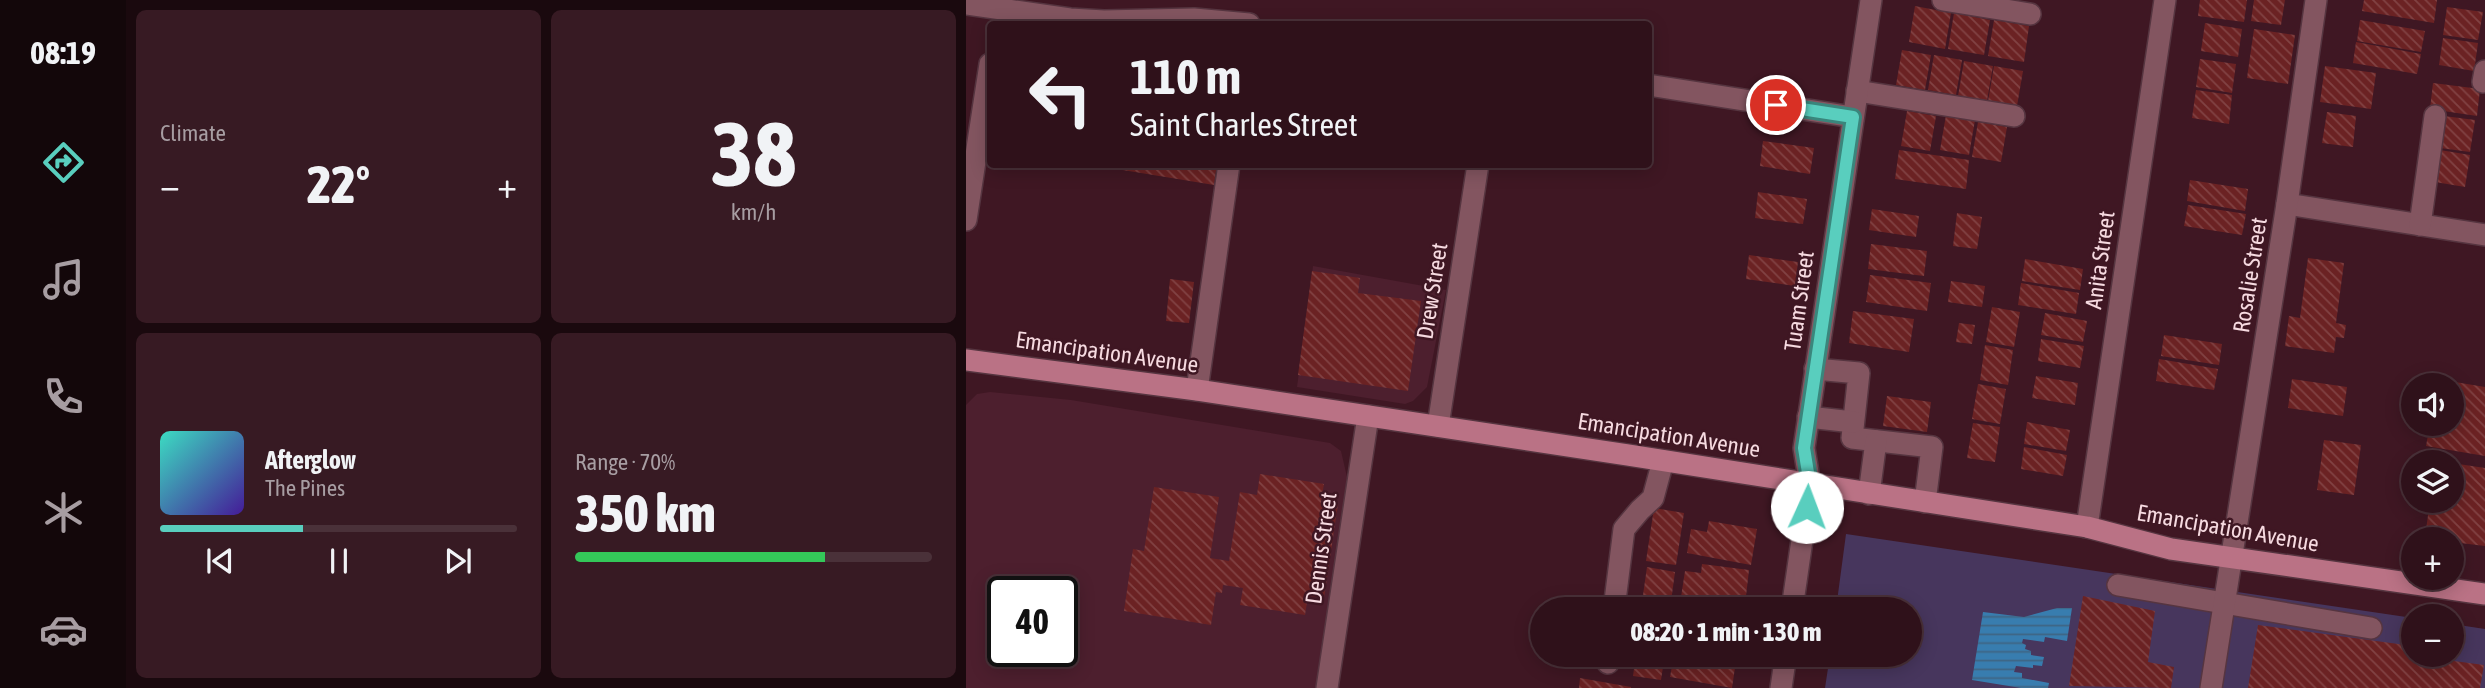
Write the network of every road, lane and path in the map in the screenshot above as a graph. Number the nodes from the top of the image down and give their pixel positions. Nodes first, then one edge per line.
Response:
1 (1871, 0) edge
2 (1942, 0) edge
3 (2165, 0) edge
4 (2316, 0) edge
5 (966, 4) edge
6 (999, 11) edge
7 (2030, 14) dead end
8 (1216, 21) edge
9 (987, 84) edge
10 (1652, 86) edge
11 (1857, 91) junction
12 (2014, 116) dead end
13 (2435, 116) dead end
14 (1853, 117) junction
15 (1228, 168) edge
16 (1477, 168) edge
17 (2287, 204) junction
18 (966, 220) edge
19 (2420, 225) junction
20 (2485, 235) edge
21 (966, 360) edge
22 (1815, 369) junction
23 (1196, 390) junction
24 (1367, 416) junction
25 (1808, 417) junction
26 (1853, 422) junction
27 (1438, 426) junction
28 (1876, 440) junction
29 (1662, 461) junction
30 (1810, 485) junction
31 (1869, 494) junction
32 (1925, 502) junction
33 (2087, 527) junction
34 (2232, 558) junction
35 (2118, 585) dead end
36 (2485, 594) edge
37 (1616, 597) edge
38 (1794, 597) edge
39 (2225, 603) junction
40 (2371, 628) dead end
41 (1784, 667) edge
42 (1327, 688) edge
43 (1781, 688) edge
44 (2211, 688) edge

1 - 11 street, Tuam Street
2 - 7 street
3 - 33 street, Anita Street
4 - 17 street, Rosalie Street
5 - 6 street
6 - 8 street
9 - 18 street
10 - 14 street
11 - 12 street
11 - 14 street, Tuam Street
13 - 19 street
14 - 22 street, Tuam Street
15 - 23 street
16 - 27 street, Drew Street
17 - 19 street
17 - 34 street, Rosalie Street
19 - 20 street
21 - 23 main road, Emancipation Avenue
22 - 25 street, Tuam Street
22 - 26 street
23 - 24 main road, Emancipation Avenue
24 - 27 main road, Emancipation Avenue
24 - 42 street, Dennis Street
25 - 26 street
25 - 30 street, Tuam Street
26 - 28 street
27 - 29 main road, Emancipation Avenue
28 - 31 street
28 - 32 street
29 - 30 main road, Emancipation Avenue
29 - 37 street
30 - 31 main road, Emancipation Avenue
30 - 38 street, Tuam Street
31 - 32 main road, Emancipation Avenue
32 - 33 main road, Emancipation Avenue
33 - 34 main road, Emancipation Avenue
34 - 36 main road, Emancipation Avenue
34 - 39 street, Rosalie Street
35 - 39 street
39 - 40 street
39 - 44 street, Rosalie Street
41 - 43 street

